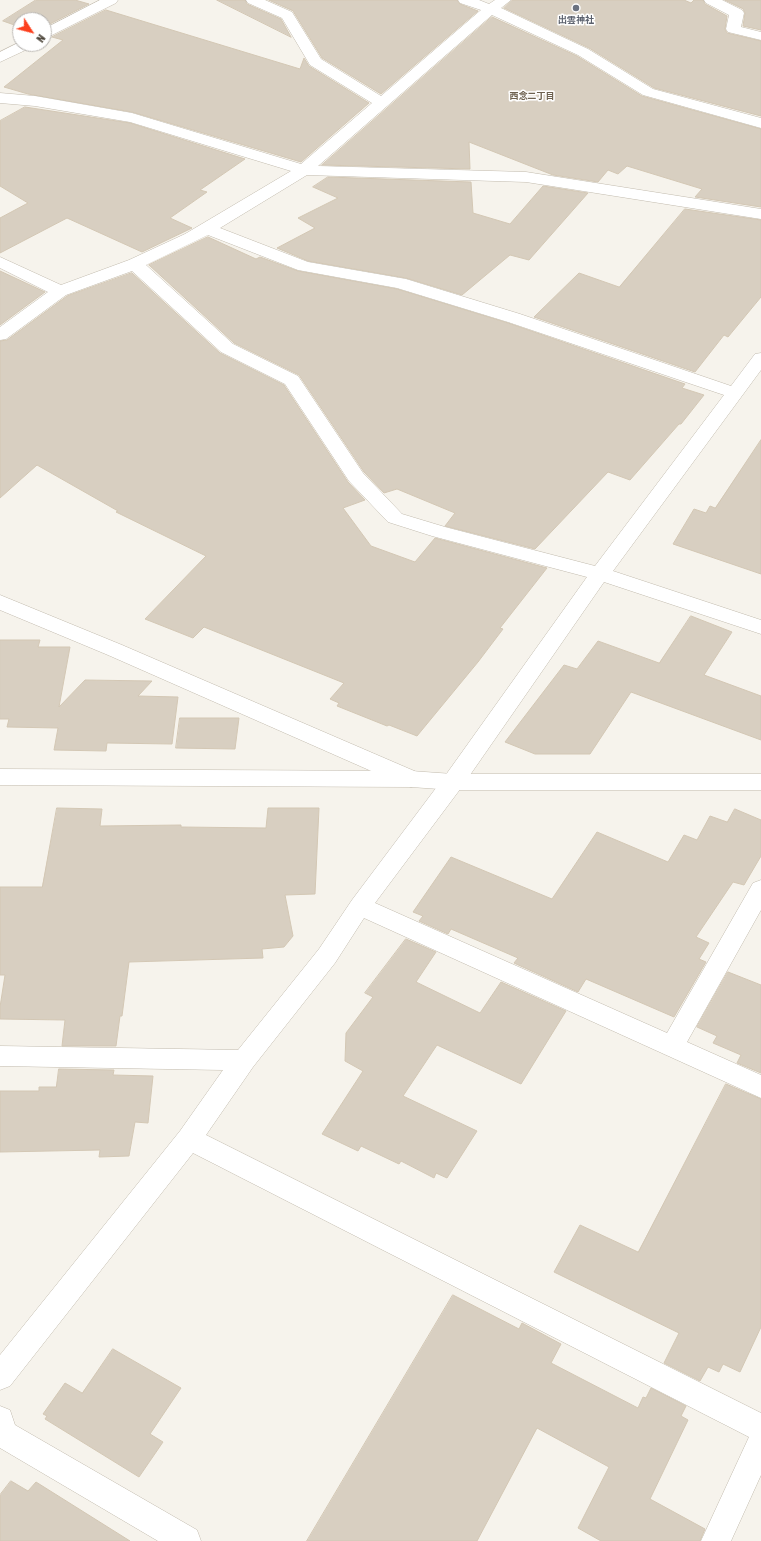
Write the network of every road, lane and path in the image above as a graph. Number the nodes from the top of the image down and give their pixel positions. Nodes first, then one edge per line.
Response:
1 (112, 0) edge
2 (253, 0) edge
3 (465, 0) edge
4 (711, 0) edge
5 (498, 4) edge
6 (52, 31) edge
7 (761, 36) edge
8 (12, 52) edge
9 (0, 58) edge
10 (0, 98) edge
11 (382, 103) junction
12 (761, 123) edge
13 (304, 170) junction
14 (761, 214) edge
15 (206, 228) junction
16 (0, 262) edge
17 (135, 264) junction
18 (60, 291) junction
19 (0, 335) edge
20 (761, 358) edge
21 (735, 393) junction
22 (600, 574) junction
23 (0, 602) edge
24 (761, 626) edge
25 (0, 777) edge
26 (411, 778) junction
27 (453, 782) junction
28 (761, 782) edge
29 (761, 889) edge
30 (360, 906) junction
31 (672, 1047) junction
32 (0, 1056) edge
33 (244, 1060) junction
34 (761, 1087) edge
35 (189, 1139) junction
36 (0, 1377) edge
37 (761, 1428) edge
38 (1, 1430) edge
39 (761, 1443) edge
40 (186, 1541) edge
41 (716, 1541) edge

1 - 6 street
2 - 11 street
3 - 5 street
4 - 7 street
5 - 11 street
5 - 12 street
8 - 9 street
10 - 13 street
11 - 13 street
13 - 14 street
13 - 15 street
15 - 17 street
15 - 21 street
16 - 18 street
17 - 18 street
17 - 22 street
18 - 19 street
20 - 21 street
21 - 22 street
22 - 24 street
22 - 27 street
23 - 26 street
25 - 26 street
26 - 27 street
27 - 28 street
27 - 30 street
29 - 31 street
30 - 31 street
30 - 33 street
31 - 34 street
32 - 33 street
33 - 35 street
35 - 36 street
35 - 37 street
38 - 40 street
39 - 41 street

